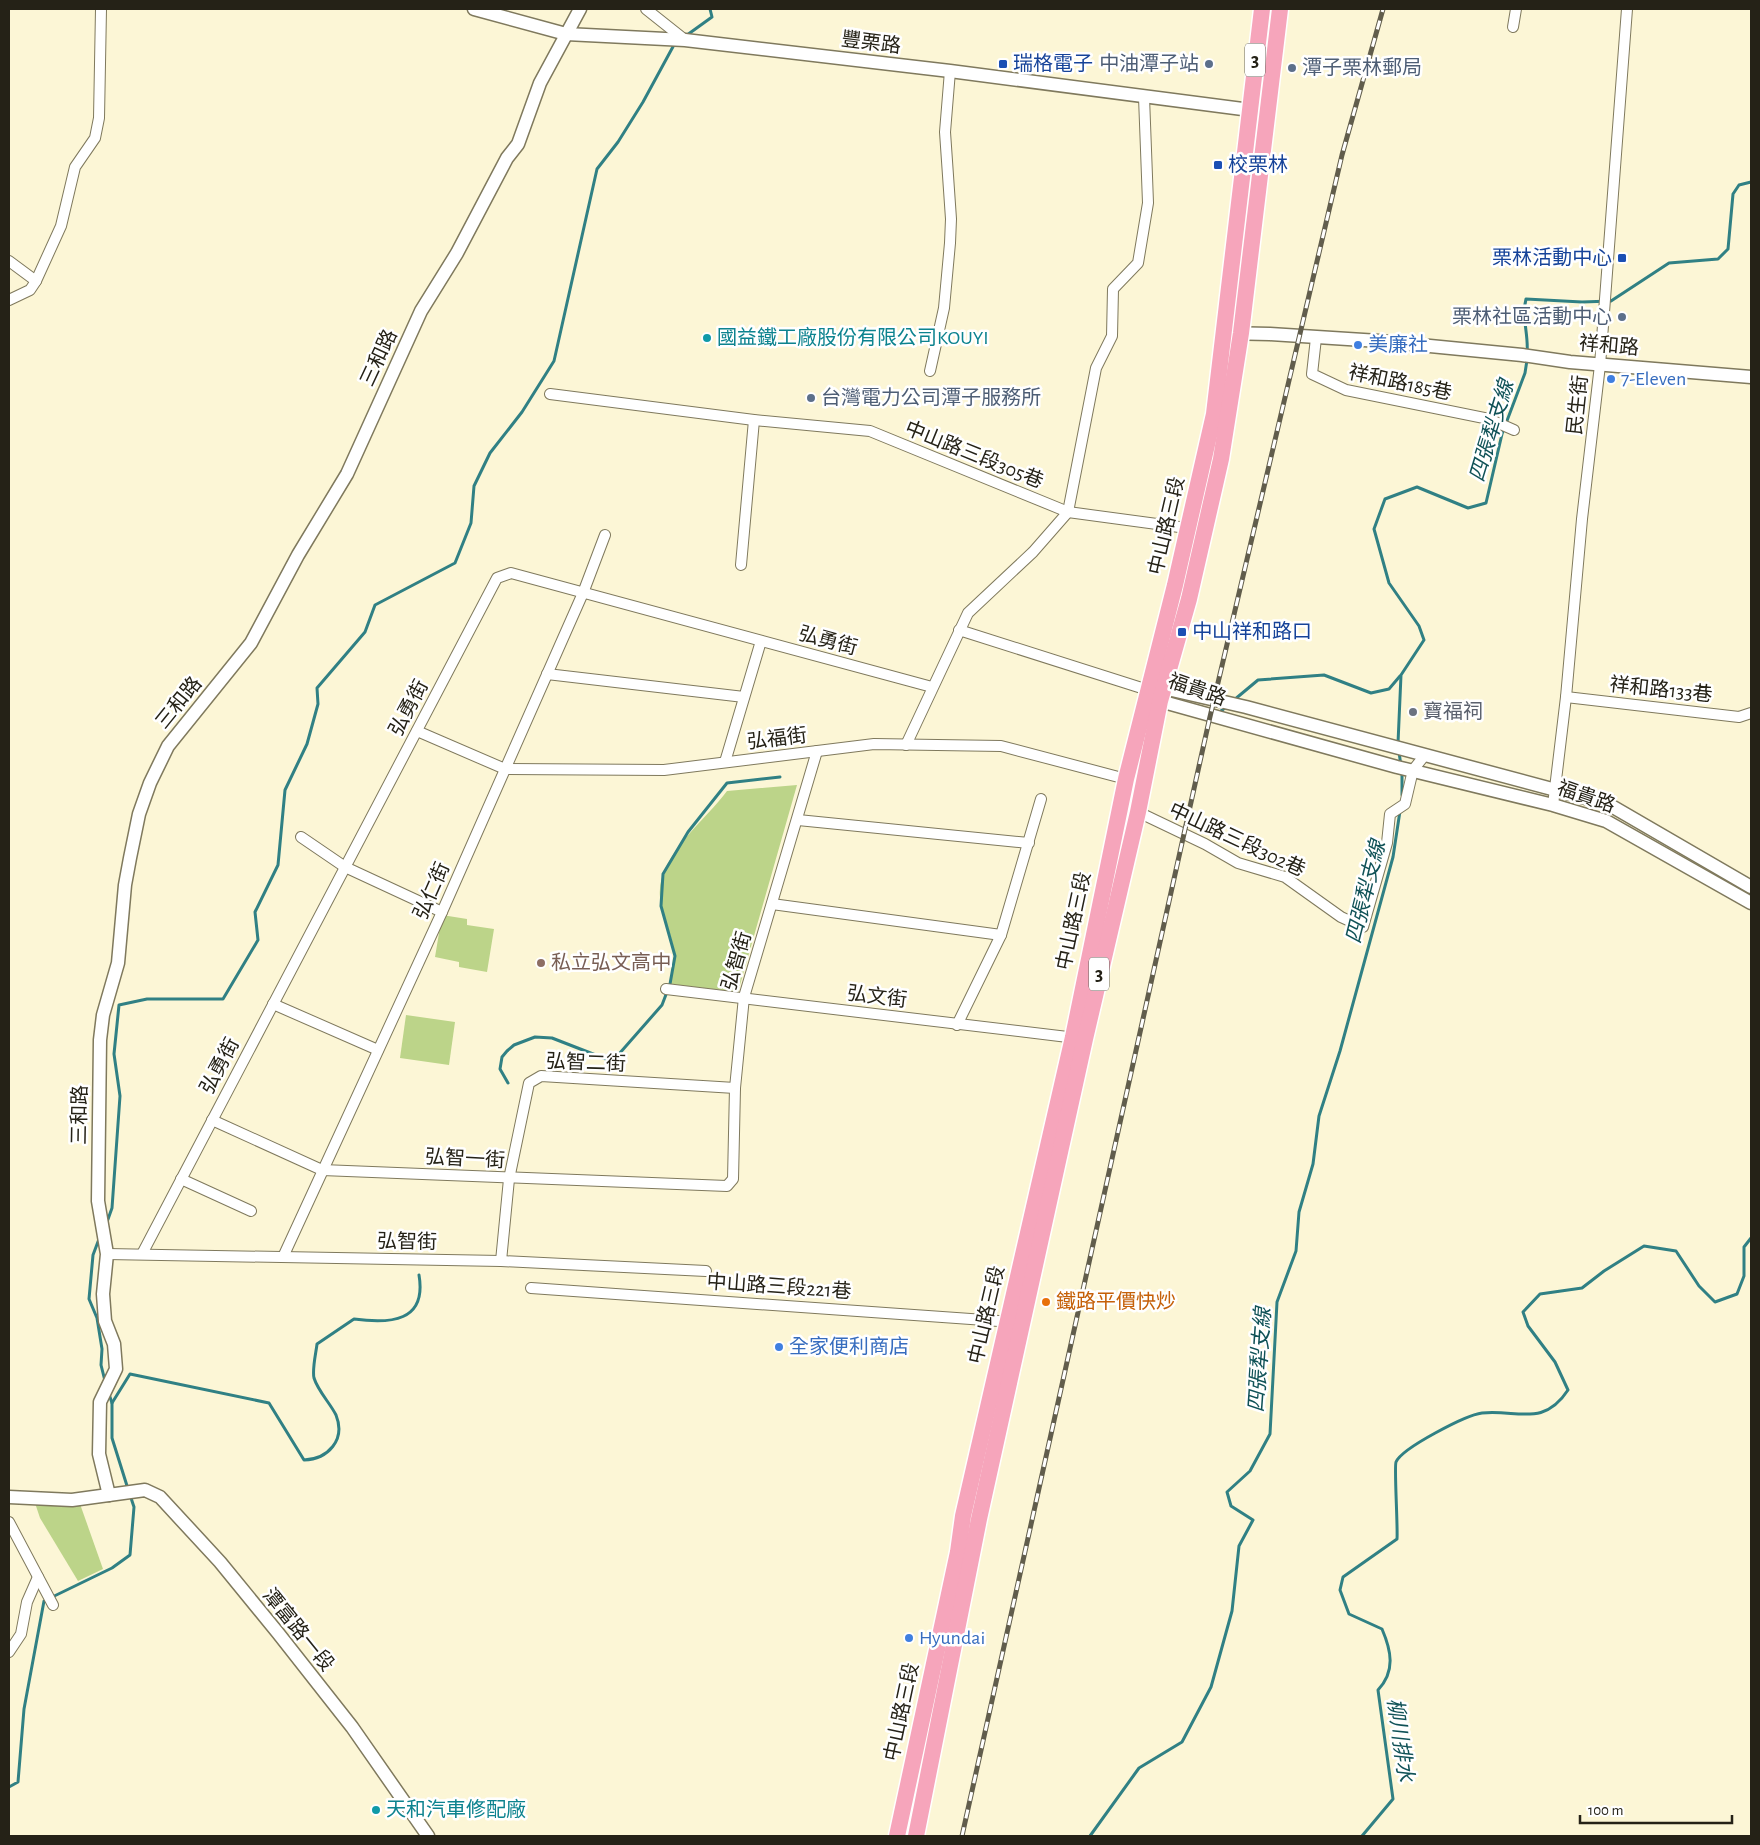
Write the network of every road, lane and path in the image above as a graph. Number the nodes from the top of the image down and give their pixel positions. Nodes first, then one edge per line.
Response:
1 (101, 9) edge
2 (474, 9) edge
3 (580, 9) edge
4 (646, 9) edge
5 (1262, 9) edge
6 (1280, 9) edge
7 (1516, 9) edge
8 (1627, 9) edge
9 (1513, 27) dead end
10 (566, 34) junction
11 (685, 40) junction
12 (950, 71) junction
13 (1144, 97) junction
14 (1266, 110) junction
15 (1249, 111) junction
16 (9, 261) edge
17 (36, 280) junction
18 (9, 300) edge
19 (1224, 334) junction
20 (1241, 334) junction
21 (1316, 338) junction
22 (1600, 365) junction
23 (930, 371) dead end
24 (1751, 377) edge
25 (550, 394) dead end
26 (754, 420) junction
27 (1514, 430) dead end
28 (1068, 512) junction
29 (1187, 527) junction
30 (1204, 531) junction
31 (605, 535) dead end
32 (742, 566) dead end
33 (583, 592) junction
34 (960, 630) junction
35 (761, 641) junction
36 (547, 674) junction
37 (932, 687) junction
38 (1157, 693) junction
39 (744, 697) junction
40 (1566, 697) junction
41 (1751, 713) edge
42 (417, 731) junction
43 (906, 745) junction
44 (818, 751) junction
45 (1425, 755) junction
46 (725, 762) junction
47 (505, 769) junction
48 (1413, 770) junction
49 (1126, 779) junction
50 (1145, 781) junction
51 (1555, 790) junction
52 (1041, 799) dead end
53 (1553, 804) junction
54 (1138, 812) junction
55 (798, 820) junction
56 (301, 837) dead end
57 (1029, 843) junction
58 (345, 867) junction
59 (1751, 887) edge
60 (1751, 903) edge
61 (772, 904) junction
62 (442, 912) junction
63 (1001, 936) junction
64 (666, 989) dead end
65 (744, 997) junction
66 (273, 1004) junction
67 (957, 1025) junction
68 (1079, 1038) junction
69 (378, 1050) junction
70 (735, 1088) junction
71 (212, 1120) junction
72 (322, 1170) junction
73 (509, 1179) junction
74 (181, 1180) junction
75 (726, 1186) joint
76 (251, 1211) dead end
77 (107, 1254) junction
78 (142, 1254) junction
79 (283, 1258) junction
80 (501, 1261) junction
81 (706, 1271) dead end
82 (531, 1288) dead end
83 (1007, 1321) junction
84 (1024, 1322) junction
85 (114, 1494) junction
86 (9, 1497) edge
87 (9, 1522) edge
88 (40, 1581) junction
89 (52, 1604) dead end
90 (9, 1652) edge
91 (428, 1836) edge
92 (897, 1836) edge
93 (916, 1836) edge

1 - 17 street
2 - 10 street, 豐栗路
3 - 10 street, 三和路
4 - 11 street
5 - 15 main road, 中山路三段 / 3
6 - 14 main road, 中山路三段 / 3
7 - 9 street
8 - 22 street, 民生街
10 - 11 street, 豐栗路
10 - 77 street, 三和路
11 - 12 street, 豐栗路
12 - 13 street, 豐栗路
12 - 23 street
13 - 15 street, 豐栗路
13 - 28 street
14 - 15 street, 豐栗路
14 - 20 main road, 中山路三段 / 3
15 - 19 main road, 中山路三段 / 3
16 - 17 street
17 - 18 street
19 - 20 street, 祥和路
19 - 29 main road, 中山路三段 / 3
20 - 21 street, 祥和路
20 - 30 main road, 中山路三段 / 3
21 - 22 street, 祥和路
21 - 27 street, 祥和路185巷
22 - 24 street, 祥和路
22 - 40 street, 民生街
25 - 26 street, 中山路三段305巷
26 - 28 street, 中山路三段305巷
26 - 32 street
28 - 29 street, 中山路三段305巷
28 - 34 street
29 - 30 street, 中山路三段305巷
29 - 38 main road, 中山路三段 / 3
30 - 38 main road, 中山路三段 / 3
31 - 33 street, 弘仁街
33 - 35 street, 弘勇街
33 - 36 street, 弘仁街
33 - 42 street, 弘勇街
34 - 37 street
34 - 38 street
35 - 37 street, 弘勇街
35 - 39 street
36 - 39 street
36 - 47 street, 弘仁街
37 - 43 street
38 - 45 street, 福貴路
38 - 48 street, 福貴路
38 - 49 main road, 中山路三段 / 3
38 - 50 main road, 中山路三段 / 3
39 - 46 street
40 - 41 street, 祥和路133巷
40 - 51 street, 民生街
42 - 47 street, 弘福街
42 - 58 street, 弘勇街
43 - 44 street, 弘福街
43 - 49 street, 弘福街
44 - 46 street, 弘福街
44 - 55 street, 弘智街
45 - 48 street, 中山路三段302巷
45 - 51 street, 福貴路
46 - 47 street, 弘福街
47 - 62 street, 弘仁街
48 - 53 street, 福貴路
48 - 54 street, 中山路三段302巷
49 - 50 street, 弘福街
49 - 68 main road, 中山路三段 / 3
50 - 54 main road, 中山路三段 / 3
51 - 53 street, 民生街
51 - 59 street, 福貴路
52 - 57 street
53 - 60 street, 福貴路
54 - 68 main road, 中山路三段 / 3
55 - 57 street
55 - 61 street, 弘智街
56 - 58 street
57 - 63 street
58 - 62 street
58 - 66 street, 弘勇街
61 - 63 street
61 - 65 street, 弘智街
62 - 69 street, 弘仁街
63 - 67 street
64 - 65 street, 弘文街
65 - 67 street, 弘文街
65 - 70 street, 弘智街
66 - 69 street
66 - 71 street, 弘勇街
67 - 68 street, 弘文街
68 - 83 main road, 中山路三段 / 3
68 - 84 main road, 中山路三段 / 3
69 - 72 street, 弘仁街
70 - 73 street, 弘智二街
70 - 75 street, 弘智街
71 - 72 street, 弘智一街
71 - 74 street, 弘勇街
72 - 73 street, 弘智一街
72 - 79 street, 弘仁街
73 - 75 street, 弘智一街
73 - 80 street, 弘智二街
74 - 76 street
74 - 78 street, 弘勇街
77 - 78 street, 弘智街
77 - 85 street, 三和路
78 - 79 street, 弘智街
79 - 80 street, 弘智街
80 - 81 street, 弘智街
82 - 83 street, 中山路三段221巷
83 - 84 street, 中山路三段221巷
83 - 92 main road, 中山路三段 / 3
84 - 93 main road, 中山路三段 / 3
85 - 86 street, 潭富路一段
85 - 91 street, 潭富路一段
87 - 88 street
88 - 89 street
88 - 90 street

